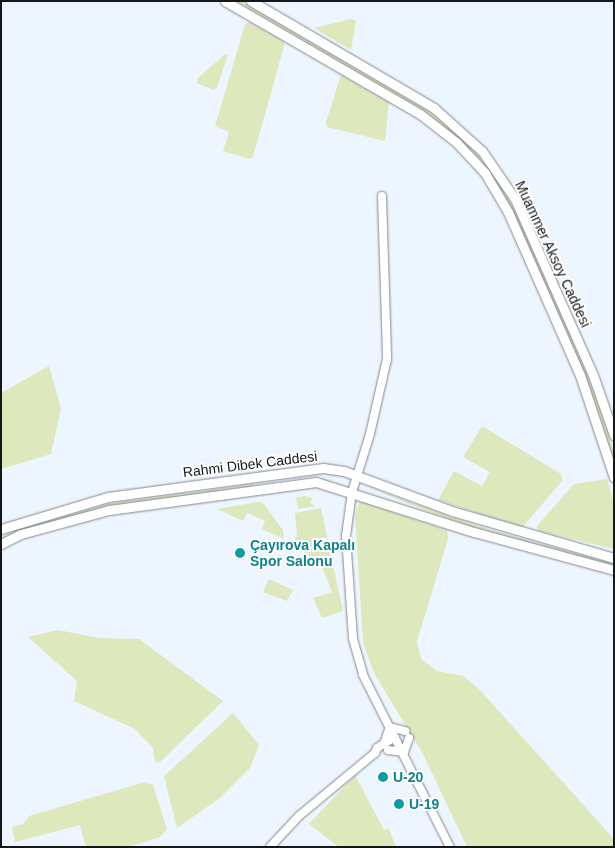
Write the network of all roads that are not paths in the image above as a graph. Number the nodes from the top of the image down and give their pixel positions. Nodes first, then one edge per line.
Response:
1 (225, 1) edge
2 (251, 1) edge
3 (382, 196) dead end
4 (614, 436) edge
5 (357, 476) junction
6 (614, 478) edge
7 (352, 492) junction
8 (1, 529) edge
9 (1, 544) edge
10 (613, 557) edge
11 (614, 570) edge
12 (390, 727) junction
13 (397, 741) junction
14 (386, 747) junction
15 (404, 752) junction
16 (270, 847) edge
17 (450, 847) edge

1 - 6 main road
2 - 4 main road, Muammer Aksoy Caddesi
3 - 5 street
5 - 7 street
5 - 8 main road, Rahmi Dibek Caddesi
5 - 10 main road, Rahmi Dibek Caddesi
7 - 9 main road, Rahmi Dibek Caddesi
7 - 11 main road, Rahmi Dibek Caddesi
7 - 12 street
12 - 13 street
12 - 14 street
12 - 15 street
13 - 14 street
13 - 15 street
14 - 15 street
14 - 16 street
15 - 17 street

